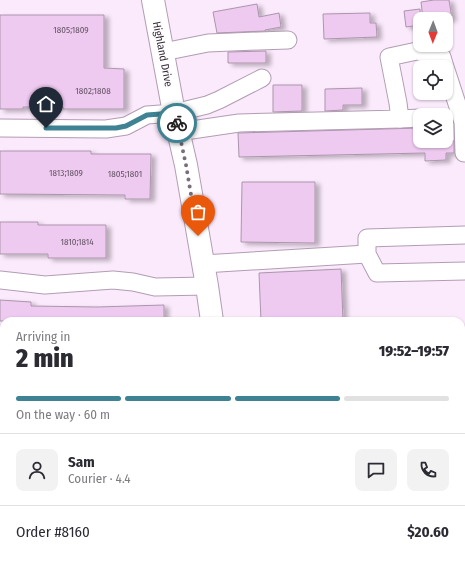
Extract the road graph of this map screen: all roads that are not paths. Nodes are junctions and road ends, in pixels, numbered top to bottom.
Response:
1 (153, 0) edge
2 (288, 40) dead end
3 (163, 52) junction
4 (443, 60) edge
5 (262, 78) dead end
6 (453, 116) edge
7 (413, 118) edge
8 (400, 119) junction
9 (176, 122) junction
10 (0, 128) edge
11 (464, 153) dead end
12 (465, 235) edge
13 (367, 254) junction
14 (203, 264) junction
15 (465, 271) edge
16 (0, 280) edge
17 (207, 286) junction
18 (211, 317) edge

1 - 3 main road, Highland Drive
2 - 3 street
3 - 9 main road, Highland Drive
4 - 8 street
5 - 9 street
6 - 11 street
7 - 8 street
8 - 9 street
9 - 10 street
9 - 14 main road, Highland Drive
12 - 13 street
13 - 14 street
13 - 15 street
14 - 17 main road, Highland Drive
16 - 17 street
17 - 18 main road, Highland Drive

